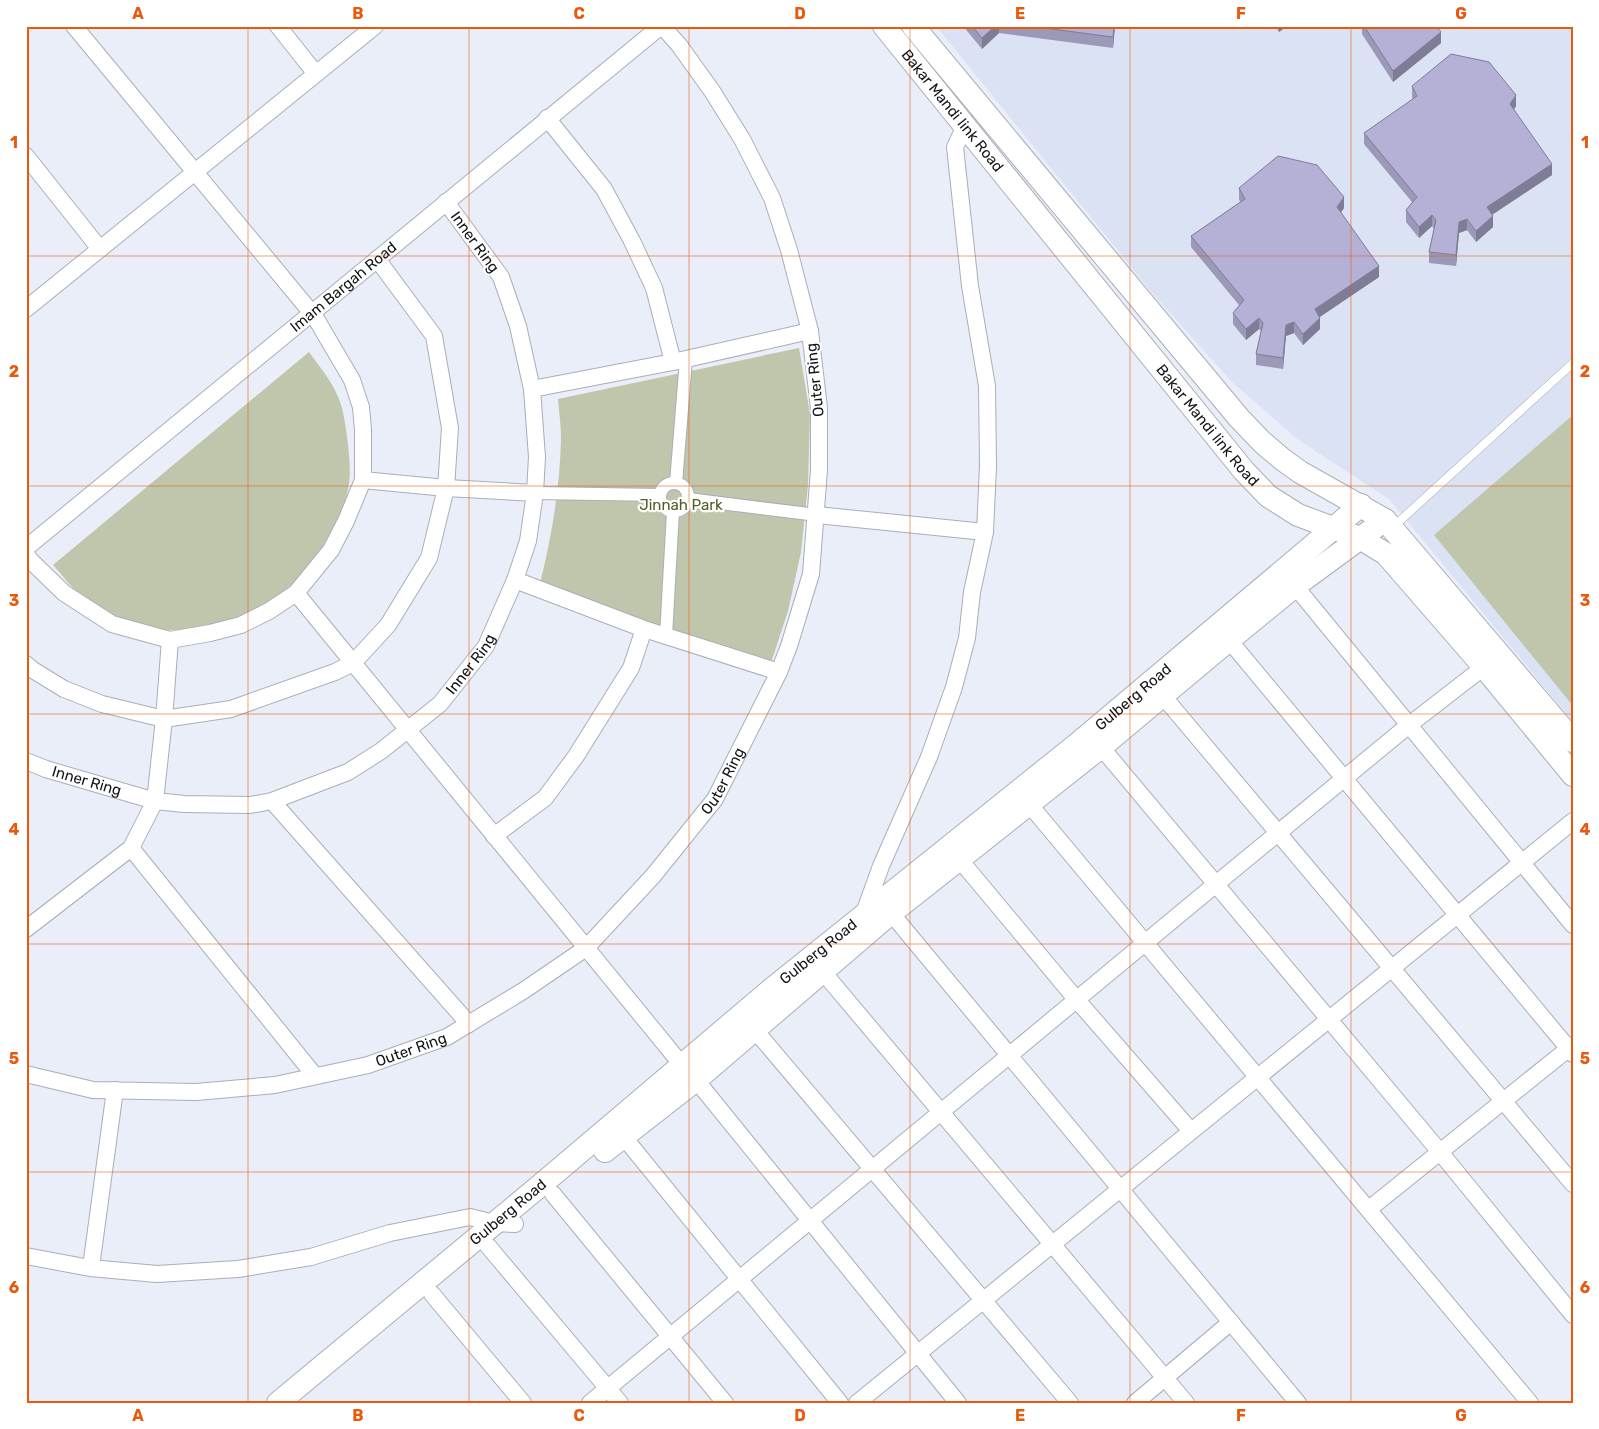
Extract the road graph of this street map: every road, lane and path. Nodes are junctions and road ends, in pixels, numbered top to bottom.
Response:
1 (74, 26) edge
2 (278, 26) edge
3 (375, 26) edge
4 (661, 26) edge
5 (884, 26) edge
6 (913, 26) edge
7 (316, 74) junction
8 (547, 118) junction
9 (965, 126) junction
10 (26, 156) edge
11 (196, 172) junction
12 (446, 202) junction
13 (100, 249) junction
14 (377, 260) junction
15 (26, 309) edge
16 (312, 314) junction
17 (810, 331) junction
18 (680, 360) junction
19 (1573, 363) edge
20 (532, 389) junction
21 (363, 480) junction
22 (676, 483) junction
23 (446, 488) junction
24 (536, 493) junction
25 (660, 496) junction
26 (688, 498) junction
27 (1361, 505) junction
28 (672, 512) junction
29 (816, 515) junction
30 (1389, 524) junction
31 (1334, 528) junction
32 (985, 532) junction
33 (1360, 538) junction
34 (26, 548) edge
35 (26, 554) edge
36 (515, 580) junction
37 (1295, 586) junction
38 (296, 593) junction
39 (644, 629) junction
40 (666, 636) junction
41 (170, 640) junction
42 (1229, 640) junction
43 (353, 663) junction
44 (26, 664) edge
45 (1484, 667) junction
46 (779, 672) junction
47 (1163, 696) junction
48 (164, 719) junction
49 (1409, 725) junction
50 (408, 730) junction
51 (1573, 741) edge
52 (1101, 747) junction
53 (26, 761) edge
54 (1573, 775) edge
55 (1344, 778) junction
56 (155, 801) junction
57 (272, 801) junction
58 (1029, 804) junction
59 (1573, 822) edge
60 (1278, 833) junction
61 (494, 836) junction
62 (131, 848) junction
63 (960, 860) junction
64 (1522, 863) junction
65 (1216, 884) junction
66 (891, 913) junction
67 (1458, 915) junction
68 (862, 918) junction
69 (1573, 925) edge
70 (26, 930) edge
71 (1145, 942) junction
72 (854, 945) junction
73 (586, 948) junction
74 (1392, 968) junction
75 (823, 972) junction
76 (1076, 999) junction
77 (1329, 1019) junction
78 (470, 1024) junction
79 (754, 1029) junction
80 (1571, 1049) edge
81 (1008, 1056) junction
82 (689, 1073) junction
83 (26, 1074) edge
84 (315, 1076) junction
85 (1258, 1077) junction
86 (114, 1090) junction
87 (1503, 1101) junction
88 (940, 1111) junction
89 (1191, 1131) junction
90 (623, 1136) junction
91 (1440, 1152) junction
92 (872, 1168) junction
93 (1573, 1184) edge
94 (1120, 1189) junction
95 (553, 1194) junction
96 (1369, 1209) junction
97 (809, 1220) junction
98 (504, 1224) junction
99 (1052, 1244) junction
100 (488, 1246) junction
101 (26, 1256) edge
102 (91, 1267) junction
103 (739, 1278) junction
104 (432, 1294) junction
105 (983, 1300) junction
106 (1573, 1314) edge
107 (1231, 1322) junction
108 (670, 1335) junction
109 (918, 1353) junction
110 (1165, 1377) junction
111 (607, 1387) junction
112 (278, 1403) edge
113 (301, 1403) edge
114 (523, 1403) edge
115 (590, 1403) edge
116 (620, 1403) edge
117 (725, 1403) edge
118 (840, 1403) edge
119 (857, 1403) edge
120 (958, 1403) edge
121 (1070, 1403) edge
122 (1135, 1403) edge
123 (1186, 1403) edge
124 (1298, 1403) edge
125 (1530, 1403) edge

1 - 11 street
2 - 7 street
3 - 7 street
4 - 8 street, Imam Bargah Road
4 - 17 street, Outer Ring
5 - 9 main road, Bakar Mandi link Road
6 - 27 main road, Bakar Mandi link Road
7 - 11 street
8 - 12 street, Imam Bargah Road
8 - 18 street
9 - 31 main road, Bakar Mandi link Road
9 - 32 street
10 - 13 street
11 - 13 street
11 - 16 street
12 - 14 street, Imam Bargah Road
12 - 20 street, Inner Ring
13 - 15 street
14 - 16 street, Imam Bargah Road
14 - 23 street
16 - 21 street
16 - 34 street, Imam Bargah Road
17 - 18 street
17 - 29 street, Outer Ring
18 - 20 street
18 - 22 street
19 - 30 lane
20 - 24 street, Inner Ring
21 - 23 street
21 - 38 street
22 - 25 street
22 - 26 street
23 - 24 street
23 - 43 street
24 - 25 street
24 - 36 street, Inner Ring
25 - 28 street
26 - 28 street
26 - 29 street
27 - 30 main road, Bakar Mandi link Road
27 - 31 main road, Gulberg Road
28 - 40 street
29 - 32 street
29 - 46 street, Outer Ring
30 - 33 main road, Gulberg Road
30 - 51 main road, Bakar Mandi link Road
31 - 33 main road, Bakar Mandi link Road
31 - 68 main road, Gulberg Road
32 - 68 street
33 - 37 main road, Gulberg Road
33 - 45 main road, Bakar Mandi link Road
35 - 41 street
36 - 39 street
36 - 50 street, Inner Ring
37 - 42 main road, Gulberg Road
37 - 49 street
38 - 41 street
38 - 43 street
39 - 40 street
39 - 61 street
40 - 46 street
41 - 48 street
42 - 47 main road, Gulberg Road
42 - 55 street
43 - 48 street
43 - 50 street
44 - 48 street
45 - 49 street
45 - 54 main road, Bakar Mandi link Road
46 - 73 street, Outer Ring
47 - 52 main road, Gulberg Road
47 - 60 street
48 - 56 street
49 - 55 street
49 - 64 street
50 - 57 street, Inner Ring
50 - 61 street
52 - 58 main road, Gulberg Road
52 - 65 street
53 - 56 street, Inner Ring
55 - 60 street
55 - 67 street
56 - 57 street, Inner Ring
56 - 62 street
57 - 78 street
58 - 63 main road, Gulberg Road
58 - 71 street
59 - 64 street
60 - 65 street
60 - 74 street
61 - 73 street
62 - 70 street
62 - 84 street
63 - 66 main road, Gulberg Road
63 - 76 street
64 - 67 street
64 - 69 street
65 - 71 street
65 - 77 street
66 - 72 main road, Gulberg Road
66 - 81 street
67 - 74 street
67 - 80 street
68 - 72 street
68 - 82 main road, Gulberg Road
71 - 76 street
71 - 85 street
72 - 75 main road, Gulberg Road
73 - 78 street, Outer Ring
73 - 82 street
74 - 77 street
74 - 87 street
75 - 79 main road, Gulberg Road
75 - 88 street
76 - 81 street
76 - 89 street
77 - 85 street
77 - 91 street
78 - 84 street, Outer Ring
79 - 82 main road, Gulberg Road
79 - 92 street
80 - 87 street
81 - 88 street
81 - 94 street
82 - 90 main road, Gulberg Road
82 - 97 street
82 - 98 main road, Gulberg Road
83 - 86 street, Outer Ring
84 - 86 street, Outer Ring
85 - 89 street
85 - 96 street
86 - 102 street
87 - 91 street
87 - 93 street
88 - 92 street
88 - 99 street
89 - 94 street
90 - 95 main road, Gulberg Road
90 - 103 street
91 - 96 street
91 - 106 street
92 - 97 street
92 - 105 street
94 - 99 street
94 - 107 street
95 - 98 main road, Gulberg Road
95 - 108 street
96 - 125 street
97 - 103 street
97 - 109 street
98 - 100 main road, Gulberg Road
98 - 102 street
98 - 112 main road, Gulberg Road
99 - 105 street
99 - 110 street
100 - 104 main road, Gulberg Road
100 - 111 street
101 - 102 street
103 - 108 street
103 - 118 street
104 - 113 main road, Gulberg Road
104 - 114 street
105 - 109 street
105 - 121 street
107 - 110 street
107 - 124 street
108 - 111 street
108 - 117 street
109 - 119 street
109 - 120 street
110 - 122 street
110 - 123 street
111 - 115 street
111 - 116 street

